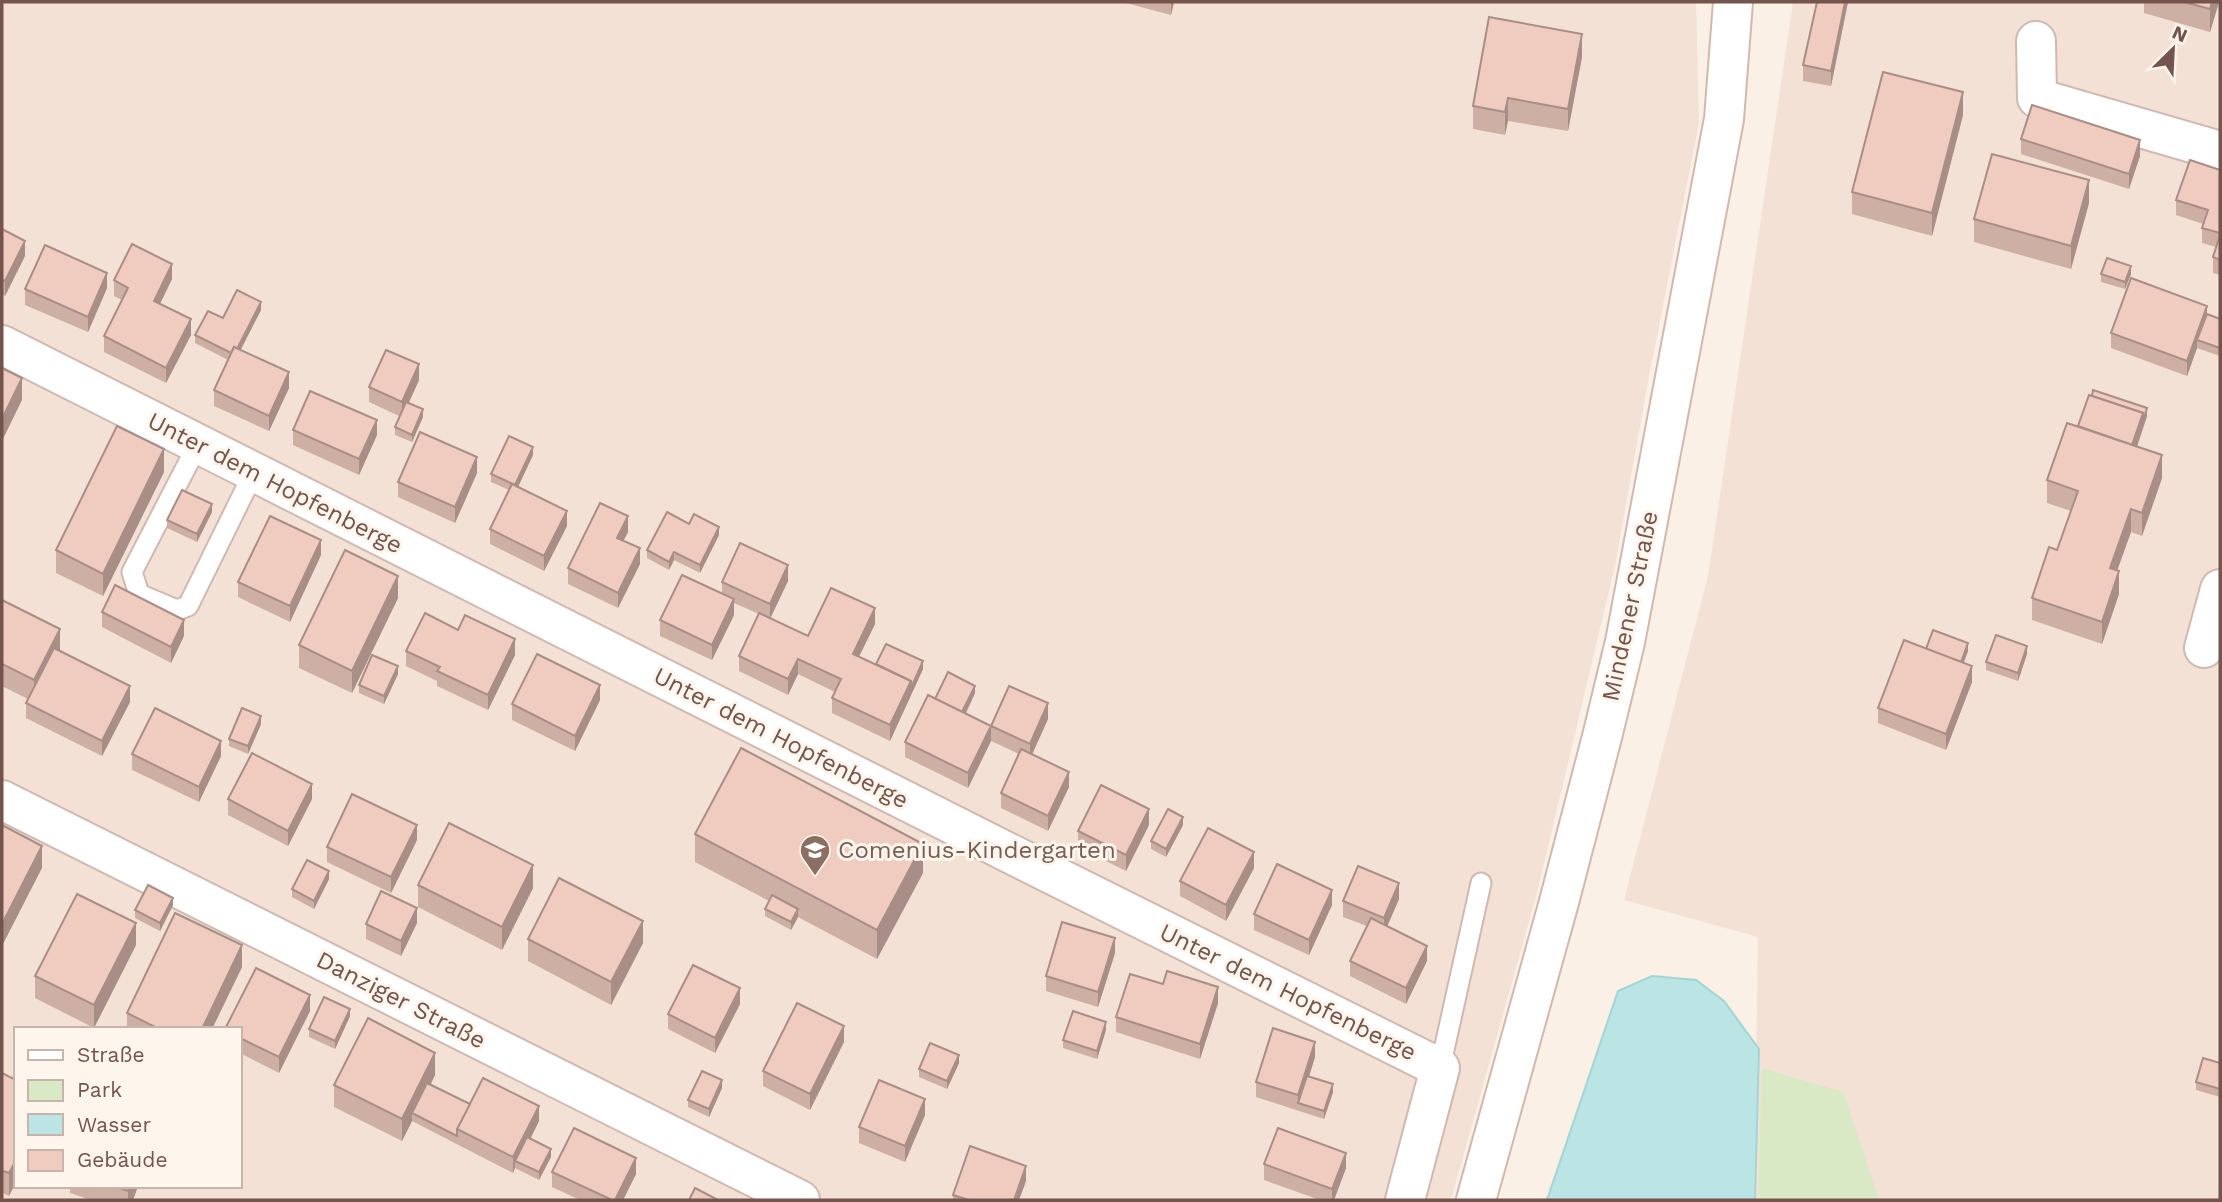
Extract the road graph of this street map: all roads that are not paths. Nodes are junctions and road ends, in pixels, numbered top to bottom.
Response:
1 (1733, 2) edge
2 (2036, 41) dead end
3 (2220, 152) edge
4 (2, 345) edge
5 (198, 444) junction
6 (254, 472) junction
7 (2220, 589) edge
8 (2204, 648) dead end
9 (2, 800) edge
10 (1481, 883) dead end
11 (1440, 1068) junction
12 (800, 1200) edge
13 (1405, 1200) edge
14 (1476, 1200) edge

1 - 14 street, Mindener Straße
2 - 3 street
4 - 5 street, Unter dem Hopfenberge
5 - 6 street, Unter dem Hopfenberge
5 - 6 lane
6 - 11 street, Unter dem Hopfenberge
7 - 8 street
9 - 12 street, Danziger Straße
10 - 11 lane
11 - 13 street, Unter dem Hopfenberge

